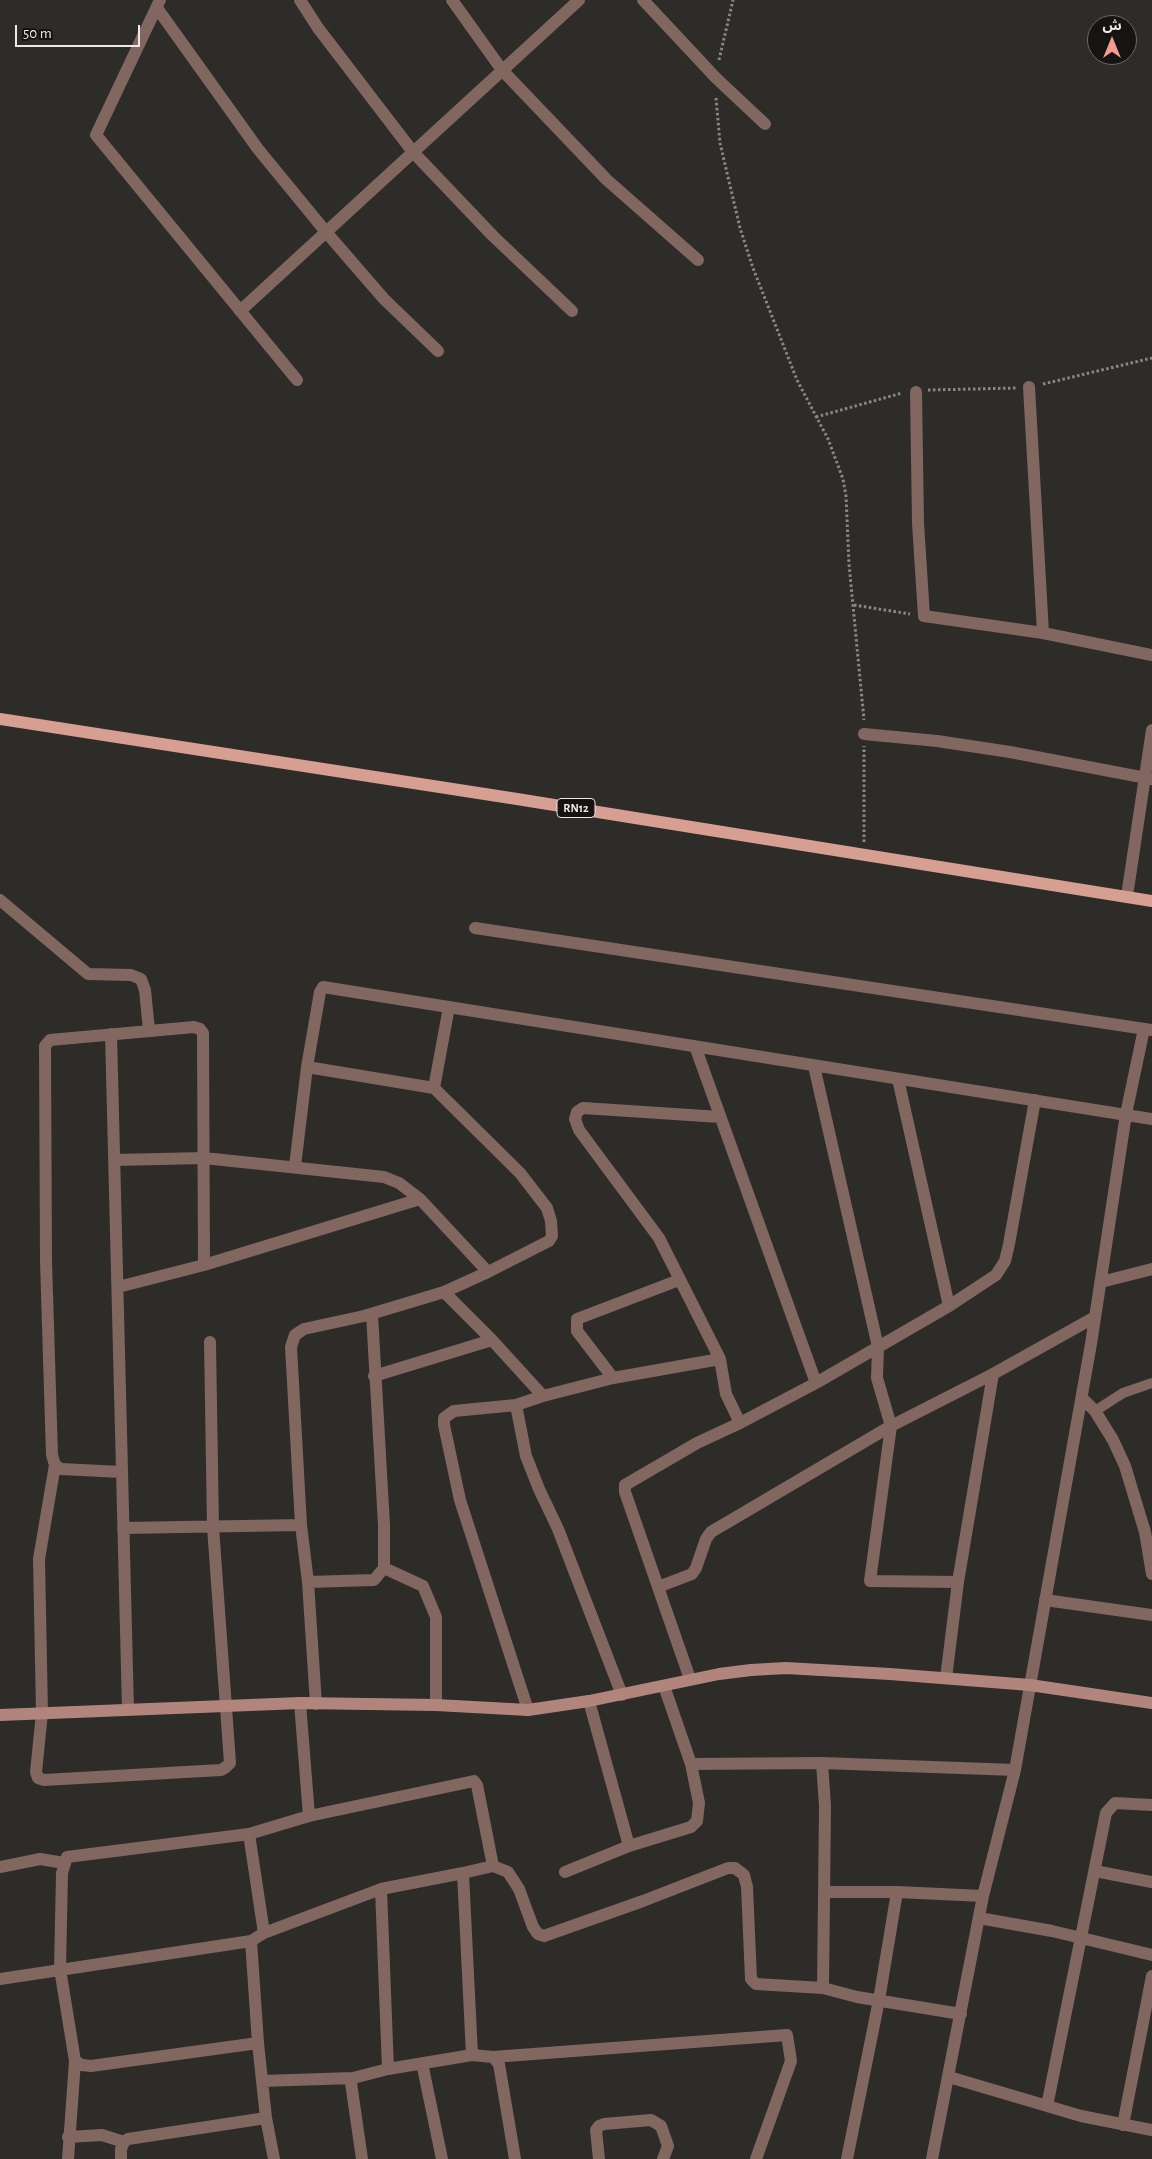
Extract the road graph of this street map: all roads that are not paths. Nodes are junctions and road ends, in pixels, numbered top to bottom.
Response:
1 (300, 0) edge
2 (452, 0) edge
3 (579, 0) edge
4 (643, 0) edge
5 (159, 4) edge
6 (502, 70) junction
7 (765, 124) dead end
8 (413, 152) junction
9 (326, 232) junction
10 (698, 260) dead end
11 (240, 311) junction
12 (572, 311) dead end
13 (438, 351) dead end
14 (297, 380) dead end
15 (1029, 387) road end
16 (916, 392) road end
17 (1043, 634) junction
18 (1152, 656) edge
19 (0, 719) edge
20 (1152, 730) edge
21 (864, 734) road end
22 (1148, 778) edge
23 (1127, 896) junction
24 (0, 900) edge
25 (1152, 901) edge
26 (476, 928) dead end
27 (449, 1007) junction
28 (1148, 1029) edge
29 (149, 1030) junction
30 (111, 1034) junction
31 (695, 1046) junction
32 (814, 1066) junction
33 (307, 1067) junction
34 (898, 1079) junction
35 (434, 1088) junction
36 (1035, 1100) junction
37 (1126, 1114) junction
38 (720, 1117) junction
39 (1152, 1119) edge
40 (204, 1158) junction
41 (115, 1160) junction
42 (295, 1166) junction
43 (420, 1199) junction
44 (204, 1265) junction
45 (1152, 1269) edge
46 (488, 1272) junction
47 (679, 1280) junction
48 (1101, 1282) junction
49 (118, 1287) junction
50 (444, 1292) junction
51 (949, 1306) junction
52 (372, 1314) junction
53 (1095, 1317) junction
54 (492, 1340) junction
55 (210, 1342) dead end
56 (878, 1347) junction
57 (720, 1359) junction
58 (993, 1374) junction
59 (374, 1376) junction
60 (613, 1378) junction
61 (816, 1382) junction
62 (1152, 1383) edge
63 (543, 1396) junction
64 (1082, 1398) junction
65 (516, 1405) junction
66 (1095, 1411) junction
67 (740, 1423) junction
68 (891, 1426) junction
69 (55, 1465) junction
70 (120, 1472) junction
71 (301, 1526) junction
72 (213, 1527) junction
73 (123, 1528) junction
74 (384, 1568) junction
75 (1152, 1574) edge
76 (308, 1582) junction
77 (958, 1582) junction
78 (658, 1587) junction
79 (1046, 1600) junction
80 (1152, 1615) edge
81 (946, 1678) junction
82 (690, 1679) junction
83 (1030, 1685) junction
84 (664, 1686) junction
85 (622, 1695) junction
86 (590, 1701) junction
87 (300, 1703) junction
88 (1152, 1703) edge
89 (316, 1704) junction
90 (436, 1705) junction
91 (227, 1706) junction
92 (128, 1709) junction
93 (528, 1710) junction
94 (42, 1713) junction
95 (0, 1715) edge
96 (822, 1763) junction
97 (691, 1764) junction
98 (1015, 1770) junction
99 (1152, 1806) edge
100 (309, 1816) junction
101 (249, 1834) junction
102 (629, 1846) junction
103 (64, 1863) junction
104 (493, 1866) junction
105 (0, 1867) edge
106 (1094, 1870) junction
107 (565, 1872) dead end
108 (463, 1873) junction
109 (1152, 1882) edge
110 (381, 1889) junction
111 (824, 1892) junction
112 (896, 1892) junction
113 (983, 1896) junction
114 (979, 1918) junction
115 (264, 1933) junction
116 (1080, 1938) junction
117 (250, 1941) junction
118 (1152, 1956) edge
119 (60, 1969) junction
120 (1152, 1976) edge
121 (0, 1978) edge
122 (823, 1988) junction
123 (879, 2000) junction
124 (961, 2014) junction
125 (1147, 2025) edge
126 (258, 2043) junction
127 (472, 2056) junction
128 (493, 2057) junction
129 (75, 2061) junction
130 (422, 2063) junction
131 (388, 2068) junction
132 (949, 2077) junction
133 (353, 2078) junction
134 (262, 2081) junction
135 (1047, 2106) junction
136 (266, 2118) junction
137 (1123, 2125) junction
138 (1152, 2130) edge
139 (68, 2138) junction
140 (124, 2142) junction
141 (68, 2159) edge
142 (121, 2159) edge
143 (274, 2159) edge
144 (362, 2159) edge
145 (442, 2159) edge
146 (515, 2159) edge
147 (599, 2159) edge
148 (663, 2159) edge
149 (756, 2159) edge
150 (846, 2159) edge
151 (932, 2159) edge

1 - 8 street
2 - 6 street
3 - 6 street
4 - 7 street
5 - 9 street
5 - 11 street
6 - 8 street
6 - 10 street
8 - 9 street
8 - 12 street
9 - 11 street
9 - 13 street
11 - 14 street
15 - 17 street
16 - 17 street
17 - 18 street
19 - 23 main road, RN12
20 - 22 street
21 - 22 street
22 - 23 street
23 - 25 main road, RN12
24 - 29 street
26 - 28 street
27 - 31 street
27 - 33 street
27 - 35 street
28 - 37 street
29 - 30 street
29 - 40 street
30 - 41 street
30 - 69 street
31 - 32 street
31 - 38 street
32 - 34 street
32 - 56 street
33 - 35 street
33 - 42 street
34 - 36 street
34 - 51 street
35 - 46 street
36 - 37 street
36 - 51 street
37 - 39 street
37 - 48 street
38 - 47 street
38 - 61 street
40 - 41 street
40 - 42 street
40 - 44 street
41 - 49 street
42 - 43 street
43 - 44 street
43 - 46 street
44 - 49 street
45 - 48 street
46 - 50 street
47 - 57 street
47 - 60 street
48 - 53 street
49 - 70 street
50 - 52 street
50 - 54 street
51 - 56 street
52 - 59 street
52 - 71 street
53 - 58 street
53 - 64 street
54 - 59 street
54 - 63 street
55 - 72 street
56 - 61 street
56 - 68 street
57 - 60 street
57 - 67 street
58 - 68 street
58 - 77 street
59 - 74 street
60 - 63 street
61 - 67 street
62 - 66 lane
63 - 65 street
64 - 66 street
64 - 79 street
65 - 85 street
65 - 93 street
66 - 75 street
67 - 78 street
68 - 77 street
68 - 78 street
69 - 70 street
69 - 94 street
70 - 73 street
71 - 72 street
71 - 76 street
72 - 73 street
72 - 91 street
73 - 92 street
74 - 76 street
74 - 90 street
76 - 89 street
77 - 81 street
78 - 82 street
79 - 80 street
79 - 83 street
81 - 82 street
81 - 83 street
82 - 84 street
83 - 88 street
83 - 98 street
84 - 85 street
84 - 97 street
85 - 86 street
86 - 93 street
86 - 102 street
87 - 89 street
87 - 91 street
87 - 100 street
89 - 90 street
90 - 93 street
91 - 92 street
91 - 94 street
92 - 94 street
94 - 95 street
96 - 97 street
96 - 98 street
96 - 111 street
97 - 102 street
98 - 113 street
99 - 106 street
100 - 101 street
100 - 104 street
101 - 103 street
101 - 115 street
102 - 107 street
103 - 105 street
103 - 119 street
104 - 108 street
104 - 122 street
106 - 109 street
106 - 116 street
108 - 110 street
108 - 127 street
110 - 115 street
110 - 131 street
111 - 112 street
111 - 122 street
112 - 113 street
112 - 123 street
113 - 114 street
114 - 116 street
114 - 124 street
115 - 117 street
116 - 118 street
116 - 135 street
117 - 119 street
117 - 126 street
119 - 121 street
119 - 129 street
120 - 125 street
122 - 123 street
123 - 124 street
123 - 150 street
124 - 132 street
125 - 137 street
126 - 129 street
126 - 134 street
127 - 128 street
127 - 130 street
128 - 146 street
128 - 149 street
129 - 139 street
130 - 131 street
130 - 145 street
131 - 133 street
132 - 135 street
132 - 151 street
133 - 134 street
133 - 144 street
134 - 136 street
135 - 137 street
136 - 140 street
136 - 143 street
137 - 138 street
139 - 140 street
139 - 141 street
140 - 142 street
147 - 148 street

